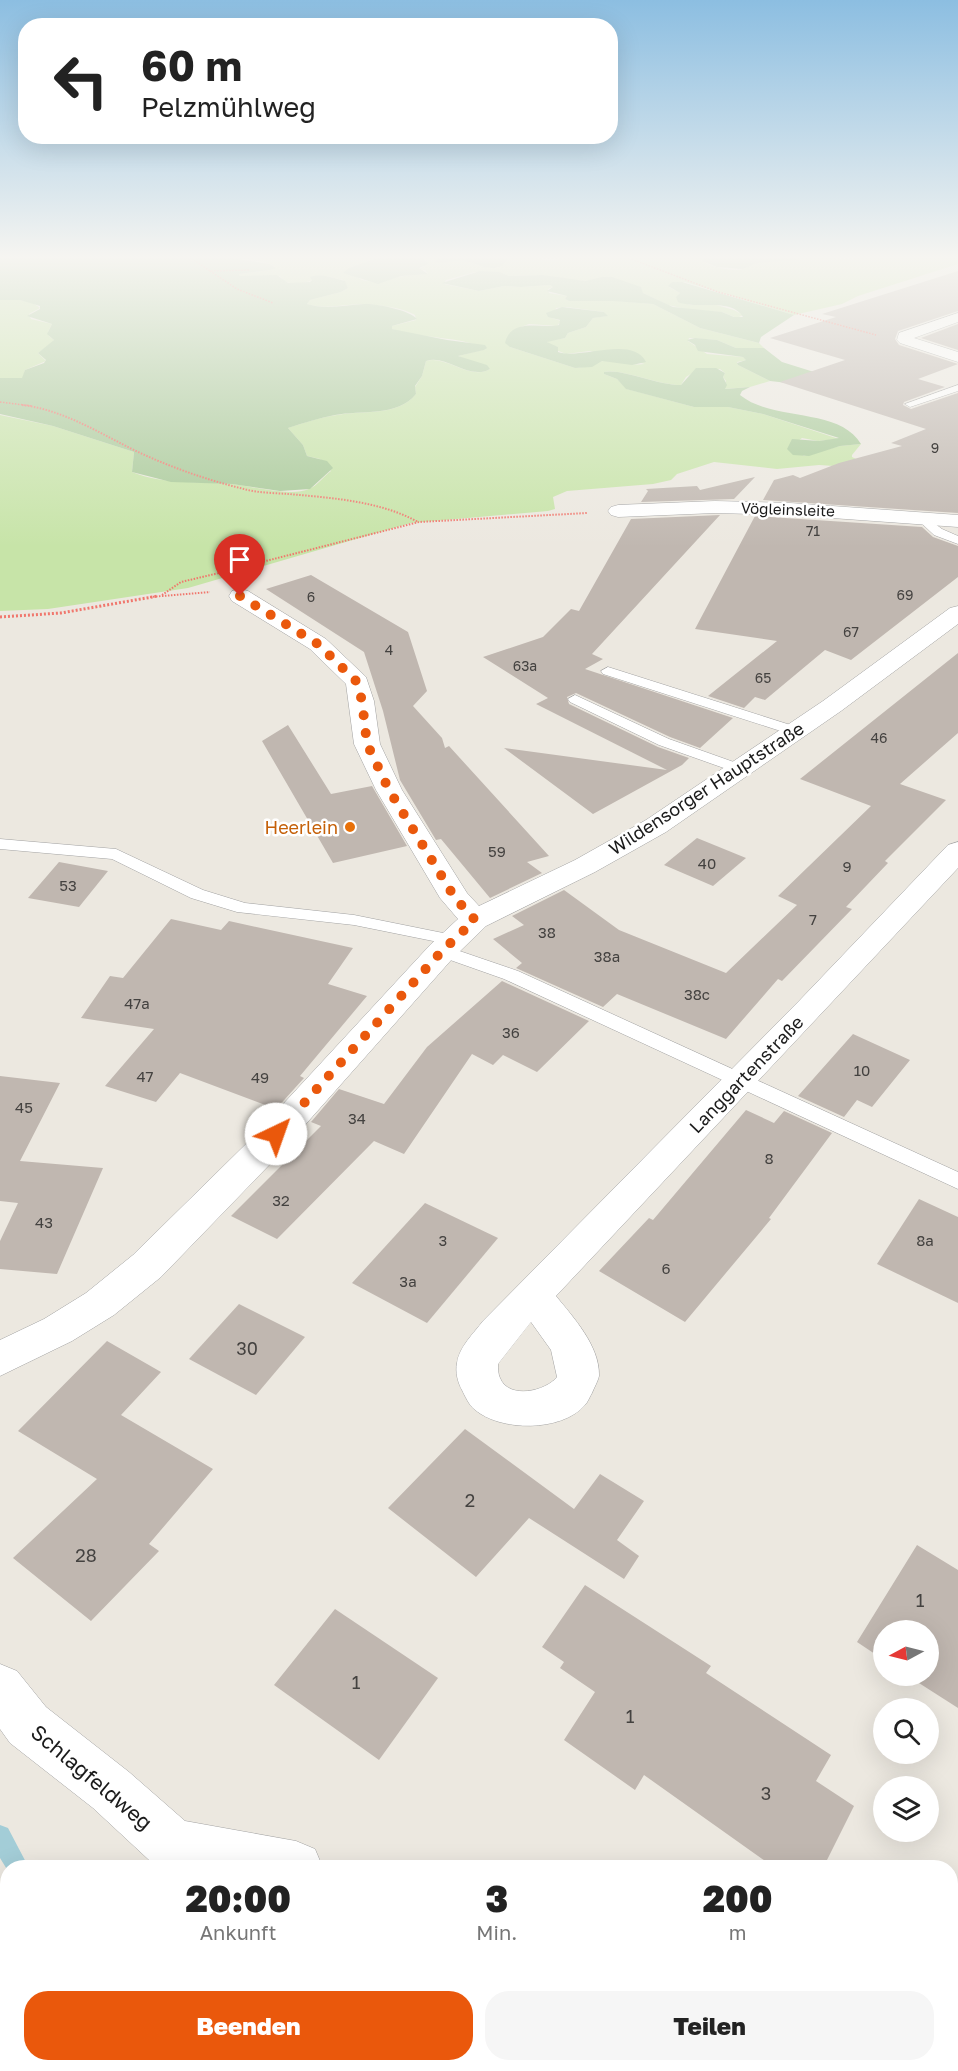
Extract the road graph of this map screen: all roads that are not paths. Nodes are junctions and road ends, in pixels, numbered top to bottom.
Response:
1 (958, 388) edge
2 (910, 404) dead end
3 (618, 511) road end
4 (923, 519) junction
5 (958, 521) edge
6 (958, 540) edge
7 (240, 596) road end
8 (958, 613) edge
9 (608, 671) dead end
10 (575, 699) dead end
11 (795, 731) junction
12 (740, 769) junction
13 (0, 844) edge
14 (958, 850) edge
15 (475, 920) junction
16 (448, 946) junction
17 (740, 1080) junction
18 (958, 1181) edge
19 (532, 1296) dead end
20 (0, 1359) edge
21 (0, 1688) edge
22 (175, 1856) edge
23 (215, 1860) edge

1 - 2 lane
3 - 4 street, Vögleinsleite
4 - 5 street, Vögleinsleite
4 - 6 lane
7 - 15 street
8 - 11 street, Wildensorger Hauptstraße
9 - 11 lane
10 - 12 lane
11 - 12 street, Wildensorger Hauptstraße
12 - 15 street, Wildensorger Hauptstraße
13 - 16 lane
14 - 17 street, Langgartenstraße
15 - 16 street, Wildensorger Hauptstraße
16 - 17 lane
16 - 20 street, Wildensorger Hauptstraße
17 - 18 lane
17 - 19 street, Langgartenstraße
21 - 22 street, Schlagfeldweg
22 - 23 street

